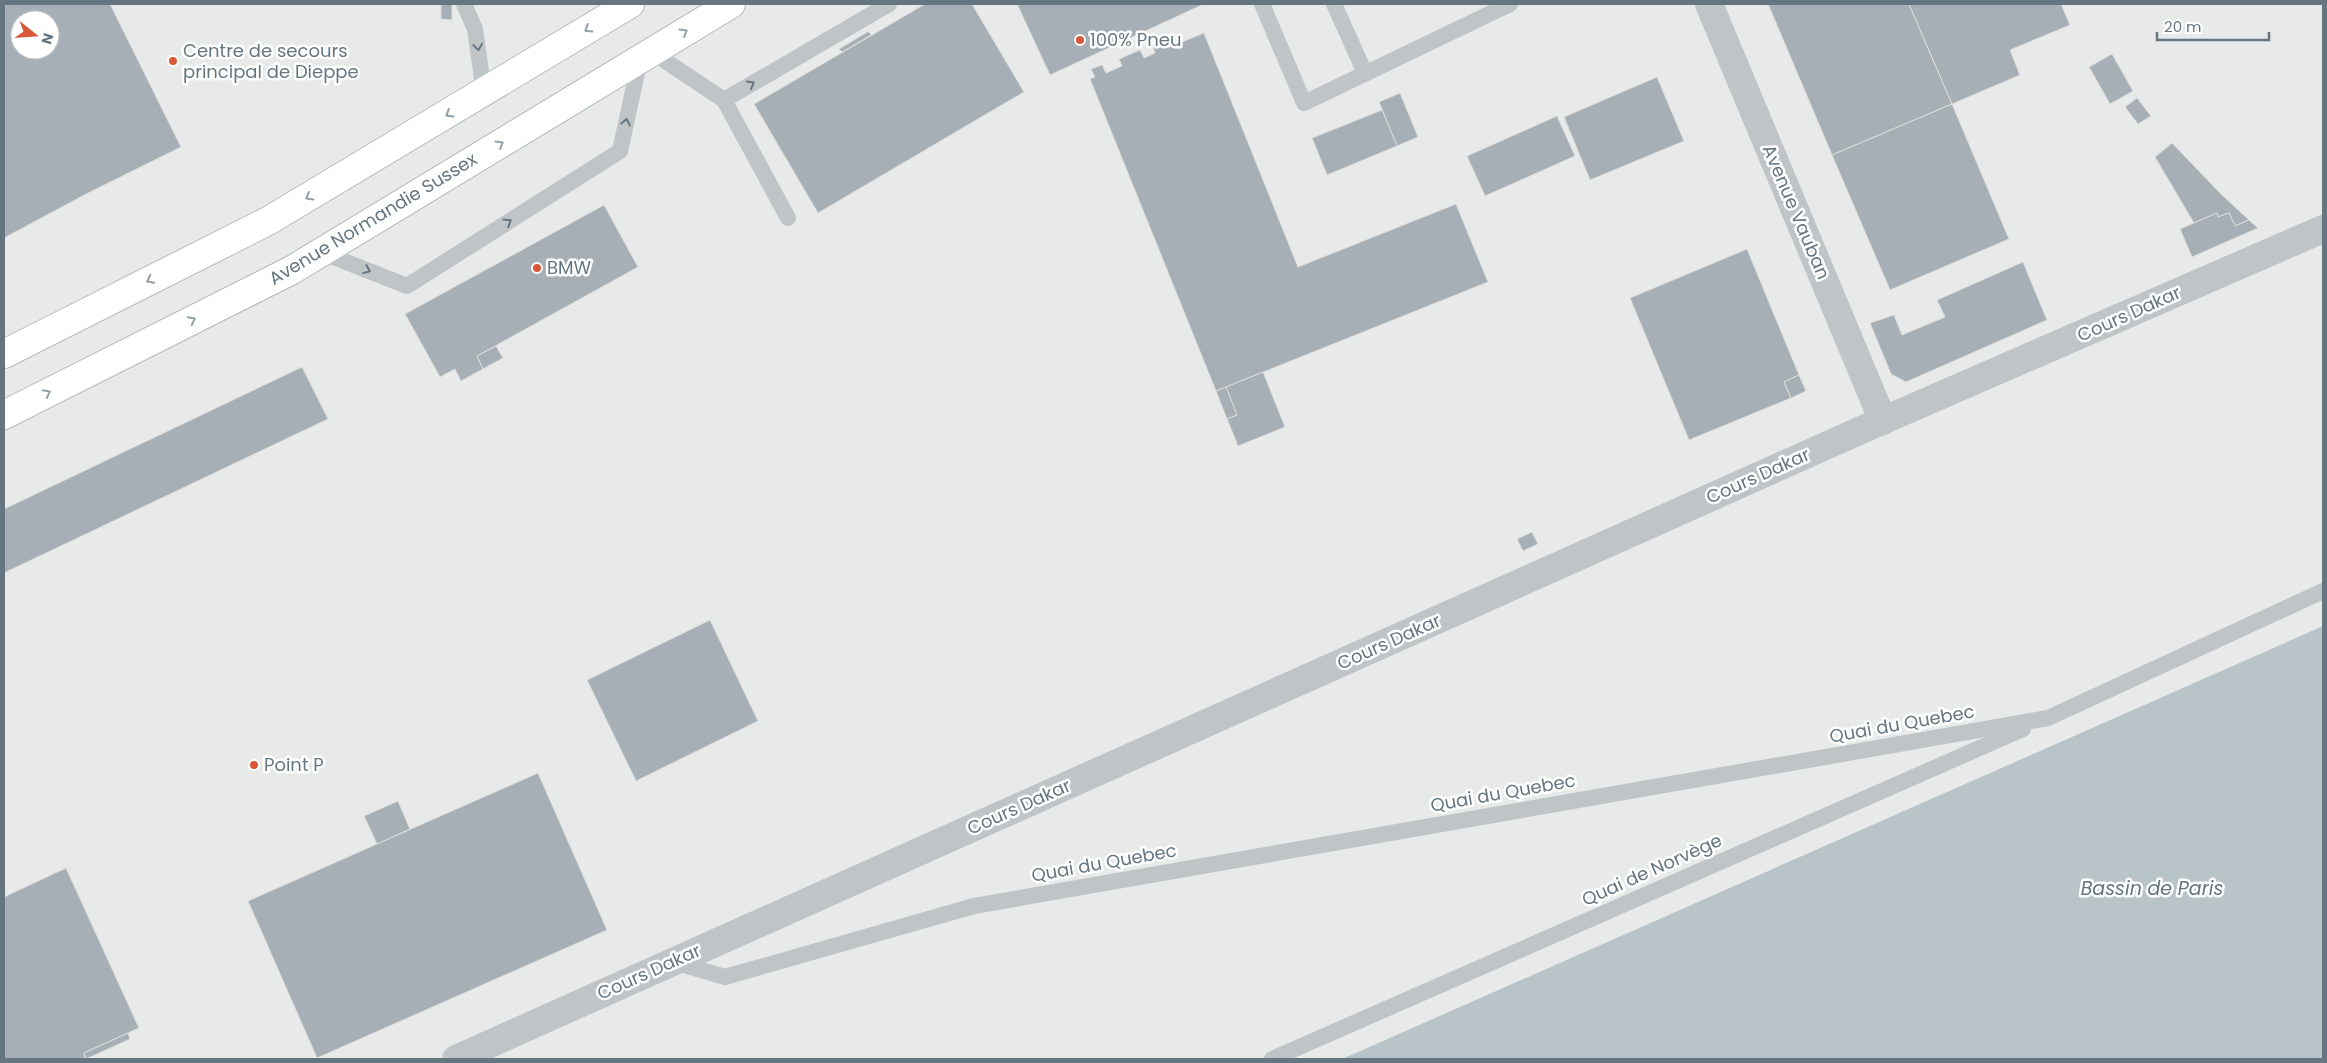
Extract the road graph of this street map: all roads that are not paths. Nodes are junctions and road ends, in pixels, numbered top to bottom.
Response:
1 (464, 4) edge
2 (630, 4) edge
3 (731, 4) edge
4 (889, 4) edge
5 (1262, 4) edge
6 (1334, 4) edge
7 (1510, 4) edge
8 (1709, 4) edge
9 (646, 55) junction
10 (1365, 73) junction
11 (484, 93) junction
12 (724, 100) junction
13 (788, 218) dead end
14 (2323, 229) edge
15 (321, 252) junction
16 (4, 354) edge
17 (4, 415) edge
18 (1883, 421) junction
19 (2323, 591) edge
20 (2048, 718) junction
21 (673, 962) junction
22 (456, 1059) edge
23 (1272, 1059) edge

1 -> 11 lane
2 -> 11 main road
9 -> 3 main road, Avenue Normandie Sussex
12 -> 4 lane
5 - 10 lane
6 - 10 lane
7 - 10 lane
8 - 18 street, Avenue Vauban
9 - 12 lane
15 -> 9 main road, Avenue Normandie Sussex
15 -> 9 lane
11 -> 16 main road
12 - 13 lane
14 - 18 street, Cours Dakar
17 -> 15 main road, Avenue Normandie Sussex
18 - 21 street, Cours Dakar
19 - 20 lane, Quai du Quebec
20 - 21 lane, Quai du Quebec
20 - 23 lane, Quai de Norvège
21 - 22 street, Cours Dakar

